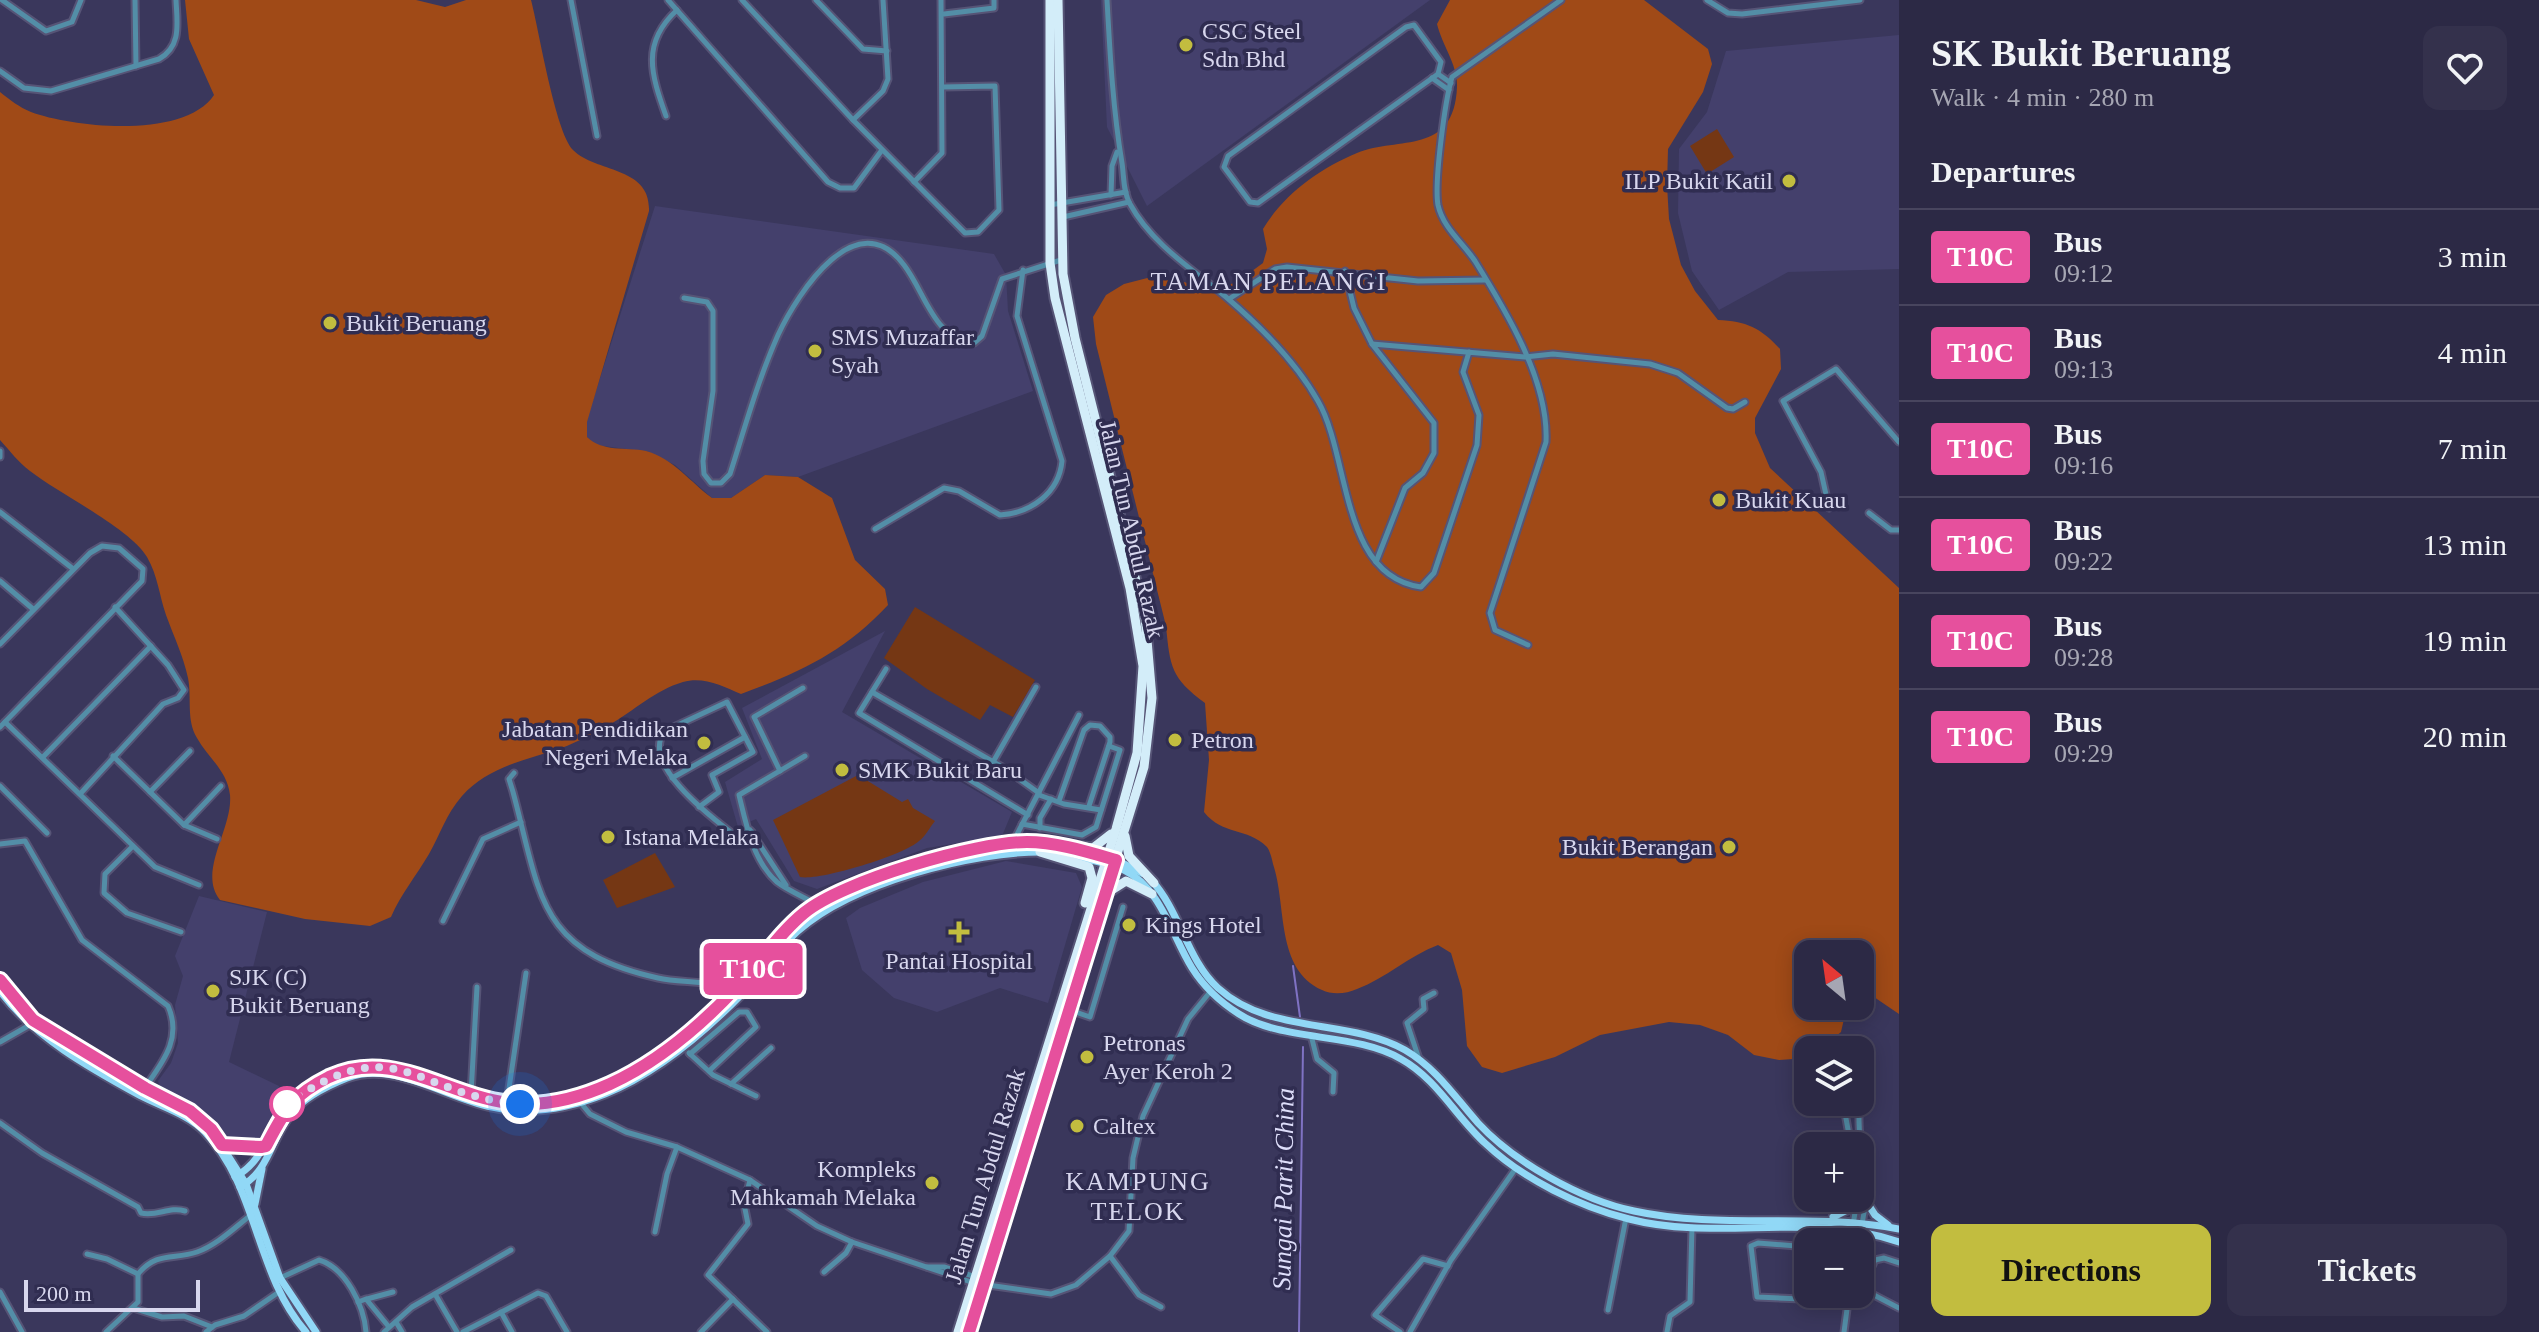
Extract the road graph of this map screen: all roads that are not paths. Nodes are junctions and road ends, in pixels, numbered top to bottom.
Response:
1 (2, 0) edge
2 (81, 0) edge
3 (135, 0) edge
4 (176, 0) edge
5 (571, 0) edge
6 (668, 0) edge
7 (742, 0) edge
8 (816, 0) edge
9 (883, 0) edge
10 (941, 0) edge
11 (994, 0) edge
12 (1050, 0) edge
13 (1058, 0) edge
14 (1107, 0) edge
15 (1561, 0) edge
16 (1707, 0) edge
17 (1860, 0) edge
18 (677, 10) junction
19 (943, 14) junction
20 (887, 51) junction
21 (136, 66) junction
22 (0, 71) edge
23 (1435, 76) junction
24 (1451, 83) junction
25 (943, 87) junction
26 (1449, 90) junction
27 (666, 116) dead end
28 (853, 120) junction
29 (597, 136) dead end
30 (882, 150) junction
31 (1117, 152) junction
32 (914, 182) junction
33 (1126, 192) junction
34 (1111, 195) junction
35 (1129, 202) junction
36 (1056, 205) junction
37 (1055, 219) junction
38 (1061, 260) junction
39 (1050, 263) junction
40 (1023, 270) junction
41 (1345, 271) junction
42 (1485, 280) junction
43 (684, 298) dead end
44 (1229, 299) junction
45 (1372, 344) junction
46 (1469, 352) junction
47 (1525, 357) junction
48 (1745, 402) dead end
49 (1899, 442) edge
50 (1829, 508) dead end
51 (0, 512) edge
52 (1869, 513) dead end
53 (875, 529) dead end
54 (1899, 530) edge
55 (1376, 563) junction
56 (72, 568) junction
57 (0, 581) edge
58 (115, 607) junction
59 (33, 609) junction
60 (0, 644) edge
61 (151, 645) junction
62 (1528, 645) dead end
63 (886, 669) dead end
64 (1036, 687) dead end
65 (803, 688) dead end
66 (872, 692) junction
67 (1079, 715) dead end
68 (5, 722) junction
69 (0, 727) edge
70 (745, 737) junction
71 (1109, 746) junction
72 (190, 751) dead end
73 (113, 756) junction
74 (805, 756) dead end
75 (43, 757) junction
76 (993, 762) junction
77 (780, 771) junction
78 (514, 773) dead end
79 (672, 778) junction
80 (0, 786) edge
81 (221, 786) dead end
82 (150, 792) junction
83 (80, 794) junction
84 (1039, 794) junction
85 (1055, 800) junction
86 (1089, 806) junction
87 (699, 807) junction
88 (1101, 810) junction
89 (1028, 815) junction
90 (521, 822) junction
91 (1022, 824) junction
92 (184, 825) junction
93 (1040, 828) junction
94 (1121, 829) junction
95 (748, 831) junction
96 (47, 833) dead end
97 (217, 839) dead end
98 (1013, 842) junction
99 (0, 844) edge
100 (133, 846) junction
101 (1042, 848) junction
102 (1110, 862) junction
103 (1154, 883) junction
104 (199, 885) dead end
105 (862, 894) junction
106 (1106, 894) junction
107 (1152, 894) junction
108 (816, 904) junction
109 (1123, 907) dead end
110 (443, 921) dead end
111 (181, 932) dead end
112 (786, 944) junction
113 (1074, 957) junction
114 (526, 973) dead end
115 (0, 980) edge
116 (477, 987) dead end
117 (0, 991) edge
118 (738, 992) junction
119 (1210, 992) junction
120 (1434, 993) dead end
121 (1070, 1010) junction
122 (28, 1026) junction
123 (1310, 1034) junction
124 (0, 1042) edge
125 (682, 1047) junction
126 (771, 1048) dead end
127 (690, 1054) junction
128 (1420, 1061) junction
129 (709, 1071) junction
130 (731, 1084) junction
131 (142, 1092) junction
132 (1333, 1092) dead end
133 (471, 1094) junction
134 (756, 1096) dead end
135 (579, 1100) junction
136 (507, 1103) junction
137 (0, 1123) edge
138 (222, 1145) junction
139 (266, 1146) junction
140 (677, 1147) junction
141 (263, 1167) junction
142 (1516, 1167) junction
143 (237, 1176) junction
144 (750, 1180) junction
145 (243, 1186) junction
146 (254, 1205) junction
147 (185, 1211) dead end
148 (1842, 1212) edge
149 (1858, 1212) edge
150 (1872, 1212) edge
151 (251, 1215) junction
152 (1626, 1218) junction
153 (1811, 1220) junction
154 (1692, 1226) junction
155 (1857, 1226) junction
156 (1899, 1229) edge
157 (655, 1232) dead end
158 (852, 1242) junction
159 (1899, 1242) edge
160 (1794, 1246) edge
161 (511, 1250) dead end
162 (87, 1254) dead end
163 (1110, 1256) junction
164 (1874, 1262) edge
165 (1899, 1263) edge
166 (1448, 1266) junction
167 (922, 1267) junction
168 (824, 1272) dead end
169 (138, 1274) junction
170 (280, 1278) junction
171 (981, 1281) junction
172 (0, 1292) edge
173 (279, 1292) junction
174 (393, 1292) dead end
175 (435, 1294) junction
176 (1874, 1295) edge
177 (1794, 1297) edge
178 (366, 1299) junction
179 (733, 1299) junction
180 (358, 1302) junction
181 (1161, 1307) dead end
182 (132, 1308) junction
183 (1848, 1308) edge
184 (1899, 1308) edge
185 (1608, 1310) dead end
186 (501, 1312) junction
187 (396, 1322) junction
188 (212, 1327) junction
189 (386, 1330) edge
190 (22, 1332) edge
191 (106, 1332) edge
192 (206, 1332) edge
193 (306, 1332) edge
194 (316, 1332) edge
195 (366, 1332) edge
196 (402, 1332) edge
197 (460, 1332) edge
198 (512, 1332) edge
199 (567, 1332) edge
200 (701, 1332) edge
201 (767, 1332) edge
202 (958, 1332) edge
203 (969, 1332) edge
204 (1400, 1332) edge
205 (1410, 1332) edge
206 (1667, 1332) edge
207 (1844, 1332) edge

1 - 2 street
3 - 21 street
4 - 21 street
5 - 29 street
6 - 18 street
7 - 28 street
8 - 20 street
9 - 20 street
10 - 19 street
11 - 19 street
12 - 36 highway, Jalan Tun Abdul Razak
13 - 36 highway, Jalan Tun Abdul Razak
14 - 31 street
15 - 24 street
16 - 17 street
18 - 27 street
18 - 30 street
19 - 25 street
20 - 28 street
21 - 22 street
23 - 23 street
23 - 24 street
23 - 26 street
24 - 26 street
25 - 32 street
25 - 32 street
26 - 42 street
28 - 30 street
30 - 32 street
31 - 33 street
31 - 34 street
33 - 34 street
33 - 35 street
34 - 36 street
35 - 37 street
35 - 44 street
36 - 37 highway, Jalan Tun Abdul Razak
37 - 38 highway, Jalan Tun Abdul Razak
37 - 39 highway, Jalan Tun Abdul Razak
38 - 39 street
38 - 94 highway, Jalan Tun Abdul Razak
39 - 40 street
39 - 94 highway, Jalan Tun Abdul Razak
40 - 43 street
40 - 53 street
41 - 42 street
41 - 44 street
41 - 45 street
42 - 47 street
44 - 55 street
45 - 46 street
45 - 55 street
46 - 47 street
46 - 55 street
47 - 48 street
47 - 62 street
49 - 50 street
51 - 56 street
52 - 54 street
56 - 58 street
56 - 59 street
57 - 59 street
58 - 61 street
58 - 68 street
59 - 60 street
61 - 73 street
61 - 75 street
63 - 66 street
64 - 76 street
65 - 77 street
66 - 76 street
66 - 89 street
67 - 84 street
68 - 69 street
68 - 75 street
70 - 79 street
70 - 79 street
70 - 87 street
71 - 85 street
71 - 86 street
71 - 88 street
72 - 82 street
73 - 82 street
73 - 83 street
74 - 77 street
75 - 83 street
76 - 84 street
77 - 95 street
78 - 90 street
79 - 87 street
80 - 96 street
81 - 92 street
82 - 92 street
83 - 100 street
84 - 85 street
84 - 89 street
85 - 86 street
85 - 93 street
86 - 88 street
87 - 95 street
88 - 93 street
89 - 91 street
90 - 110 street
90 - 118 street
91 - 93 street
91 - 98 street
92 - 97 street
94 - 101 highway
94 - 102 highway, Jalan Tun Abdul Razak
94 - 103 highway
95 - 108 street
98 - 101 main road
98 - 108 main road
99 - 131 street
100 - 104 street
100 - 111 street
101 - 102 main road
101 - 105 main road
101 - 113 highway
102 - 103 main road
102 - 106 highway, Jalan Tun Abdul Razak
102 - 107 main road
102 - 113 highway, Jalan Tun Abdul Razak
103 - 128 main road
105 - 108 main road
105 - 112 main road
106 - 107 highway
106 - 121 highway, Jalan Tun Abdul Razak
107 - 119 main road
108 - 112 main road
108 - 118 main road
109 - 121 street
112 - 118 main road
113 - 171 highway, Jalan Tun Abdul Razak
114 - 136 street
115 - 131 main road
116 - 133 street
117 - 122 main road
118 - 125 main road
118 - 135 main road
119 - 123 main road
119 - 163 street
120 - 128 street
121 - 171 highway, Jalan Tun Abdul Razak
122 - 124 street
122 - 131 main road
123 - 132 street
123 - 142 main road
125 - 127 street
125 - 135 main road
126 - 130 street
127 - 129 street
127 - 129 street
128 - 153 main road
129 - 130 street
130 - 134 street
131 - 138 main road
131 - 143 main road
133 - 136 main road
133 - 139 main road
135 - 136 main road
135 - 140 street
135 - 141 main road
137 - 147 street
138 - 139 main road
138 - 143 main road
139 - 143 main road
140 - 144 street
140 - 157 street
141 - 145 main road
141 - 146 main road
142 - 152 main road
142 - 166 street
143 - 145 main road
144 - 158 street
144 - 179 street
145 - 146 main road
145 - 151 main road
146 - 170 main road
148 - 153 main road
149 - 155 street
150 - 156 main road
151 - 169 street
151 - 173 main road
152 - 154 main road
152 - 185 street
153 - 155 main road
154 - 155 main road
154 - 206 street
155 - 156 main road
155 - 159 main road
158 - 167 street
158 - 168 street
160 - 177 street
161 - 175 street
162 - 169 street
163 - 171 street
163 - 181 street
164 - 165 street
166 - 204 street
166 - 205 street
167 - 171 street
167 - 171 street
169 - 182 street
170 - 180 street
170 - 194 main road
171 - 202 highway, Jalan Tun Abdul Razak
171 - 203 highway, Jalan Tun Abdul Razak
172 - 190 street
173 - 188 street
173 - 193 main road
174 - 178 street
175 - 187 street
175 - 197 street
176 - 184 street
178 - 180 street
178 - 189 street
179 - 200 street
179 - 201 street
180 - 195 street
182 - 188 street
182 - 191 street
183 - 207 street
186 - 197 street
186 - 198 street
186 - 199 street
187 - 189 street
187 - 196 street
188 - 192 street

